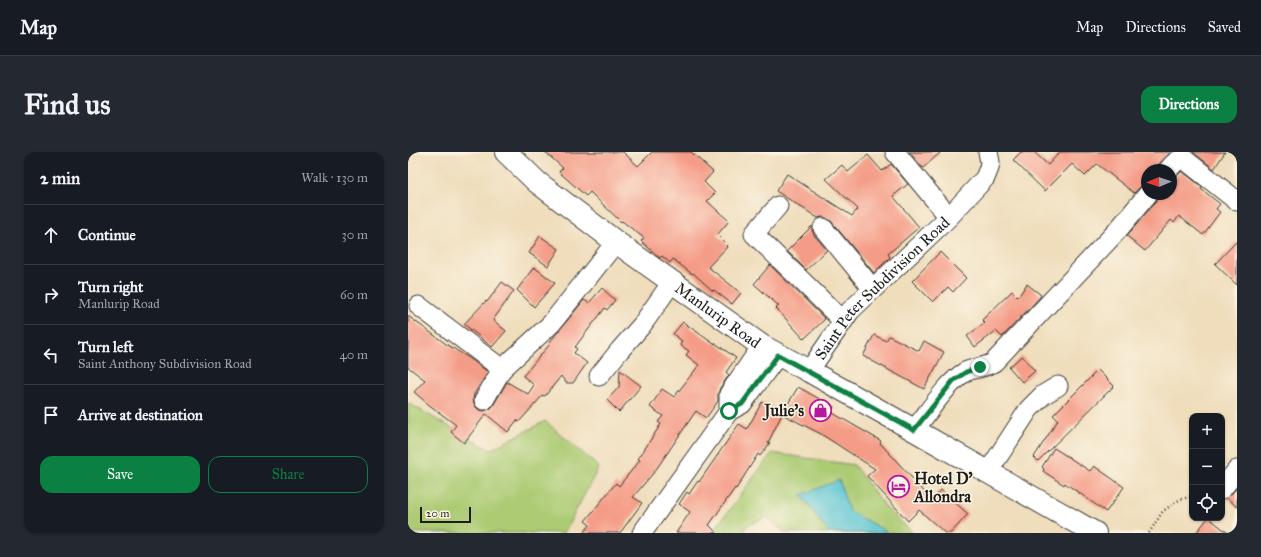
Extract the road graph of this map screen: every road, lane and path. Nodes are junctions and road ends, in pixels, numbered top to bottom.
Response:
1 (506, 152) edge
2 (895, 152) edge
3 (988, 152) edge
4 (1169, 161) edge
5 (1143, 200) edge
6 (1237, 201) edge
7 (778, 206) dead end
8 (949, 217) junction
9 (823, 228) dead end
10 (616, 242) junction
11 (672, 282) junction
12 (873, 289) junction
13 (419, 306) dead end
14 (843, 321) junction
15 (770, 350) junction
16 (502, 370) junction
17 (809, 371) junction
18 (599, 376) dead end
19 (1058, 386) dead end
20 (484, 400) dead end
21 (914, 430) junction
22 (1237, 470) edge
23 (988, 472) junction
24 (1225, 485) edge
25 (1189, 497) edge
26 (642, 533) edge
27 (1095, 533) edge
28 (1149, 533) edge

1 - 10 main road, Manlurip Road
2 - 8 street, Saint Peter Subdivision Road
3 - 8 street
4 - 6 street
5 - 21 street
7 - 14 street
8 - 12 street, Saint Peter Subdivision Road
9 - 12 street
10 - 11 main road, Manlurip Road
10 - 16 street
11 - 15 main road, Manlurip Road
11 - 18 street
12 - 14 street, Saint Peter Subdivision Road
13 - 16 street
14 - 17 street, Saint Peter Subdivision Road
15 - 17 main road, Manlurip Road
15 - 26 street
16 - 20 street
17 - 21 main road, Manlurip Road
19 - 23 street
21 - 23 main road, Manlurip Road
22 - 24 street
23 - 27 main road, Manlurip Road
25 - 28 path

